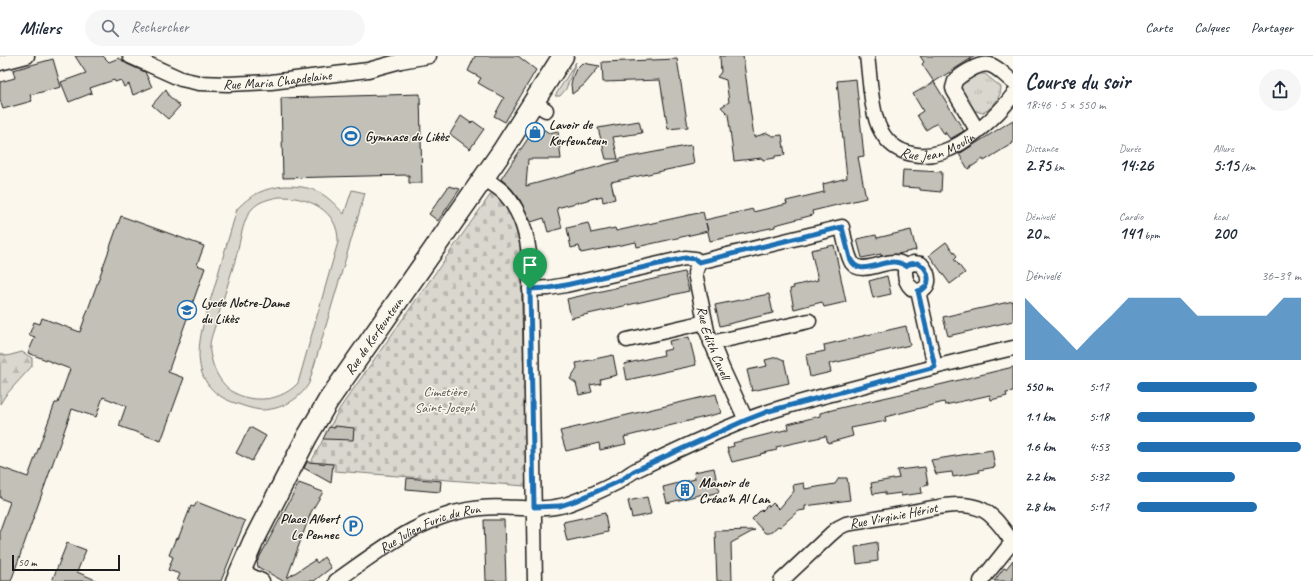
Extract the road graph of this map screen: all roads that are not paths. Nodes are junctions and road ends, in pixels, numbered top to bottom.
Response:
1 (28, 56) edge
2 (130, 56) edge
3 (429, 56) edge
4 (563, 56) edge
5 (867, 56) edge
6 (0, 63) edge
7 (1013, 82) edge
8 (1013, 95) edge
9 (977, 130) junction
10 (484, 178) junction
11 (699, 262) junction
12 (906, 266) junction
13 (530, 289) junction
14 (918, 291) junction
15 (809, 321) dead end
16 (705, 322) junction
17 (627, 340) dead end
18 (711, 343) junction
19 (1013, 348) edge
20 (935, 367) junction
21 (746, 420) junction
22 (534, 507) junction
23 (1013, 541) edge
24 (238, 576) edge
25 (262, 581) edge
26 (336, 581) edge
27 (535, 581) edge
28 (781, 581) edge
29 (981, 581) edge

1 - 6 street
2 - 3 street, Rue Maria Chapdelaine
4 - 10 main road, Rue de Kerfeunteun
5 - 9 street, Rue Jean Moulin
7 - 9 street
8 - 9 street, Rue Jean Moulin
10 - 13 street
10 - 24 main road, Rue de Kerfeunteun
11 - 12 street
11 - 13 street
11 - 16 street, Rue Édith Cavell
12 - 14 street
12 - 14 street
13 - 22 street
14 - 20 street
15 - 18 street
16 - 17 street
16 - 18 street, Rue Édith Cavell
18 - 21 street, Rue Édith Cavell
19 - 20 street, Rue Julien Furic du Run
20 - 21 street, Rue Julien Furic du Run
21 - 22 street, Rue Julien Furic du Run
22 - 26 street, Rue Julien Furic du Run
22 - 27 street
23 - 28 street, Rue Virginie Hériot
23 - 29 street
24 - 25 street

